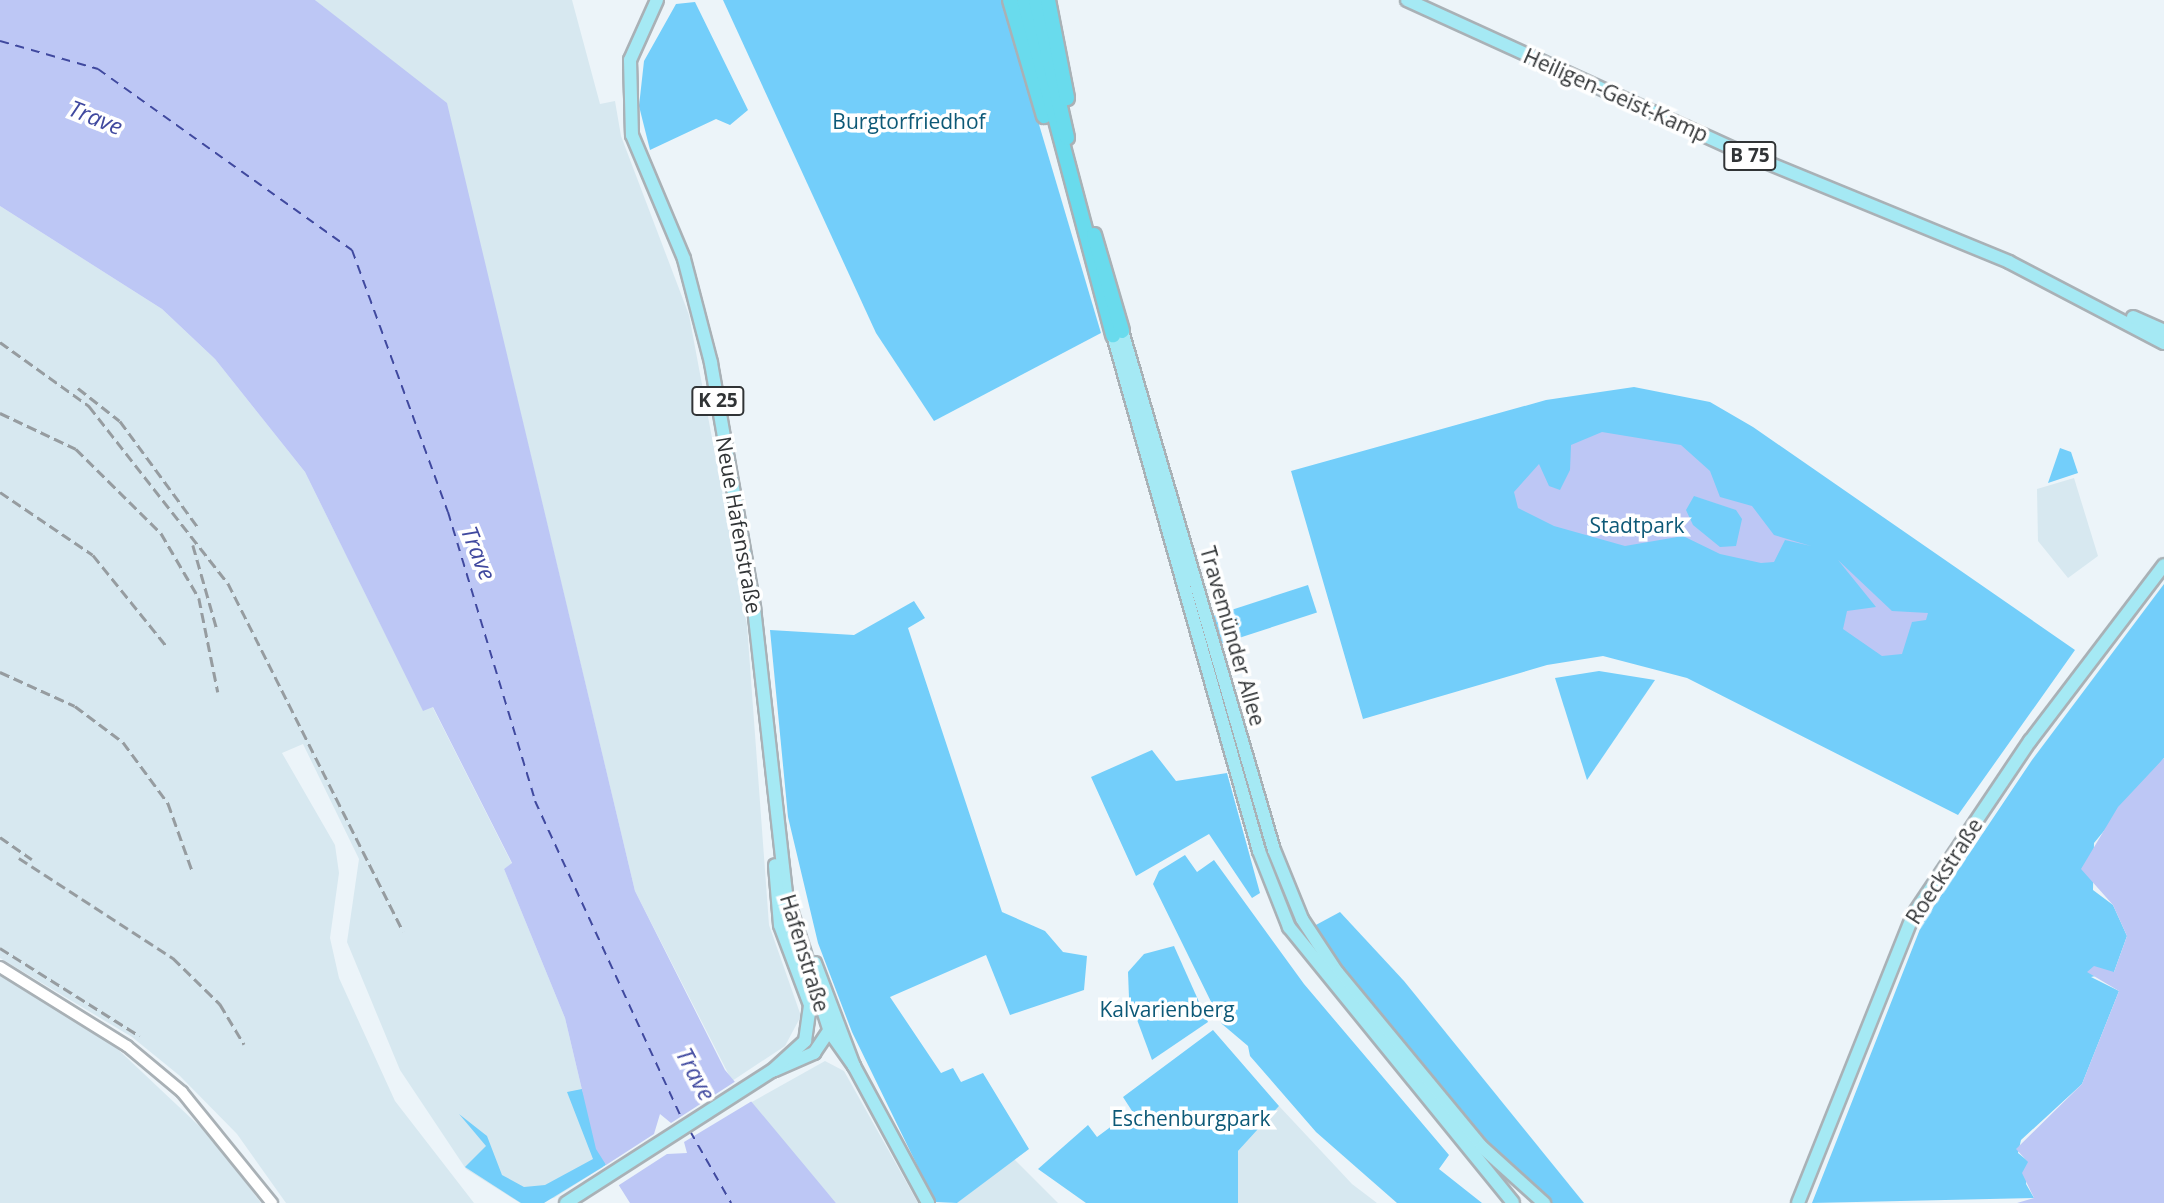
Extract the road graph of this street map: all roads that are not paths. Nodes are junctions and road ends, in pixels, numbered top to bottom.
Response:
1 (657, 0) edge
2 (1010, 0) edge
3 (1024, 0) edge
4 (1036, 0) edge
5 (1048, 0) edge
6 (1407, 0) edge
7 (1063, 139) junction
8 (2097, 304) junction
9 (2164, 331) edge
10 (1117, 333) junction
11 (2164, 343) edge
12 (2164, 556) edge
13 (2164, 565) edge
14 (2154, 575) junction
15 (776, 826) junction
16 (0, 967) edge
17 (833, 1011) junction
18 (830, 1032) junction
19 (809, 1034) junction
20 (840, 1044) junction
21 (814, 1053) junction
22 (772, 1071) junction
23 (571, 1202) edge
24 (272, 1203) edge
25 (928, 1203) edge
26 (1513, 1203) edge
27 (1544, 1203) edge
28 (1798, 1203) edge

1 - 15 main road, Neue Hafenstraße / K 25
2 - 7 highway
3 - 7 highway, Travemünder Allee
4 - 7 highway, Travemünder Allee
5 - 7 highway
6 - 8 main road, Heiligen-Geist-Kamp / B 75
7 - 10 highway, Travemünder Allee
8 - 9 main road, Heiligen-Geist-Kamp / B 75
8 - 11 main road, Heiligen-Geist-Kamp / B 75
10 - 26 main road, Travemünder Allee
10 - 27 main road, Travemünder Allee
12 - 14 main road, Roeckstraße
13 - 14 main road, Roeckstraße
14 - 28 main road, Roeckstraße
15 - 17 main road, Hafenstraße / K 25
15 - 18 main road, Hafenstraße / K 25
15 - 19 main road, K 25
16 - 24 street
17 - 18 main road, K 25
17 - 20 main road, Hafenstraße
18 - 19 main road
18 - 20 main road
18 - 21 main road, K 25
19 - 22 main road, K 25
20 - 21 main road, K 25
20 - 25 main road, Hafenstraße
21 - 22 main road, K 25
22 - 23 main road, K 25

